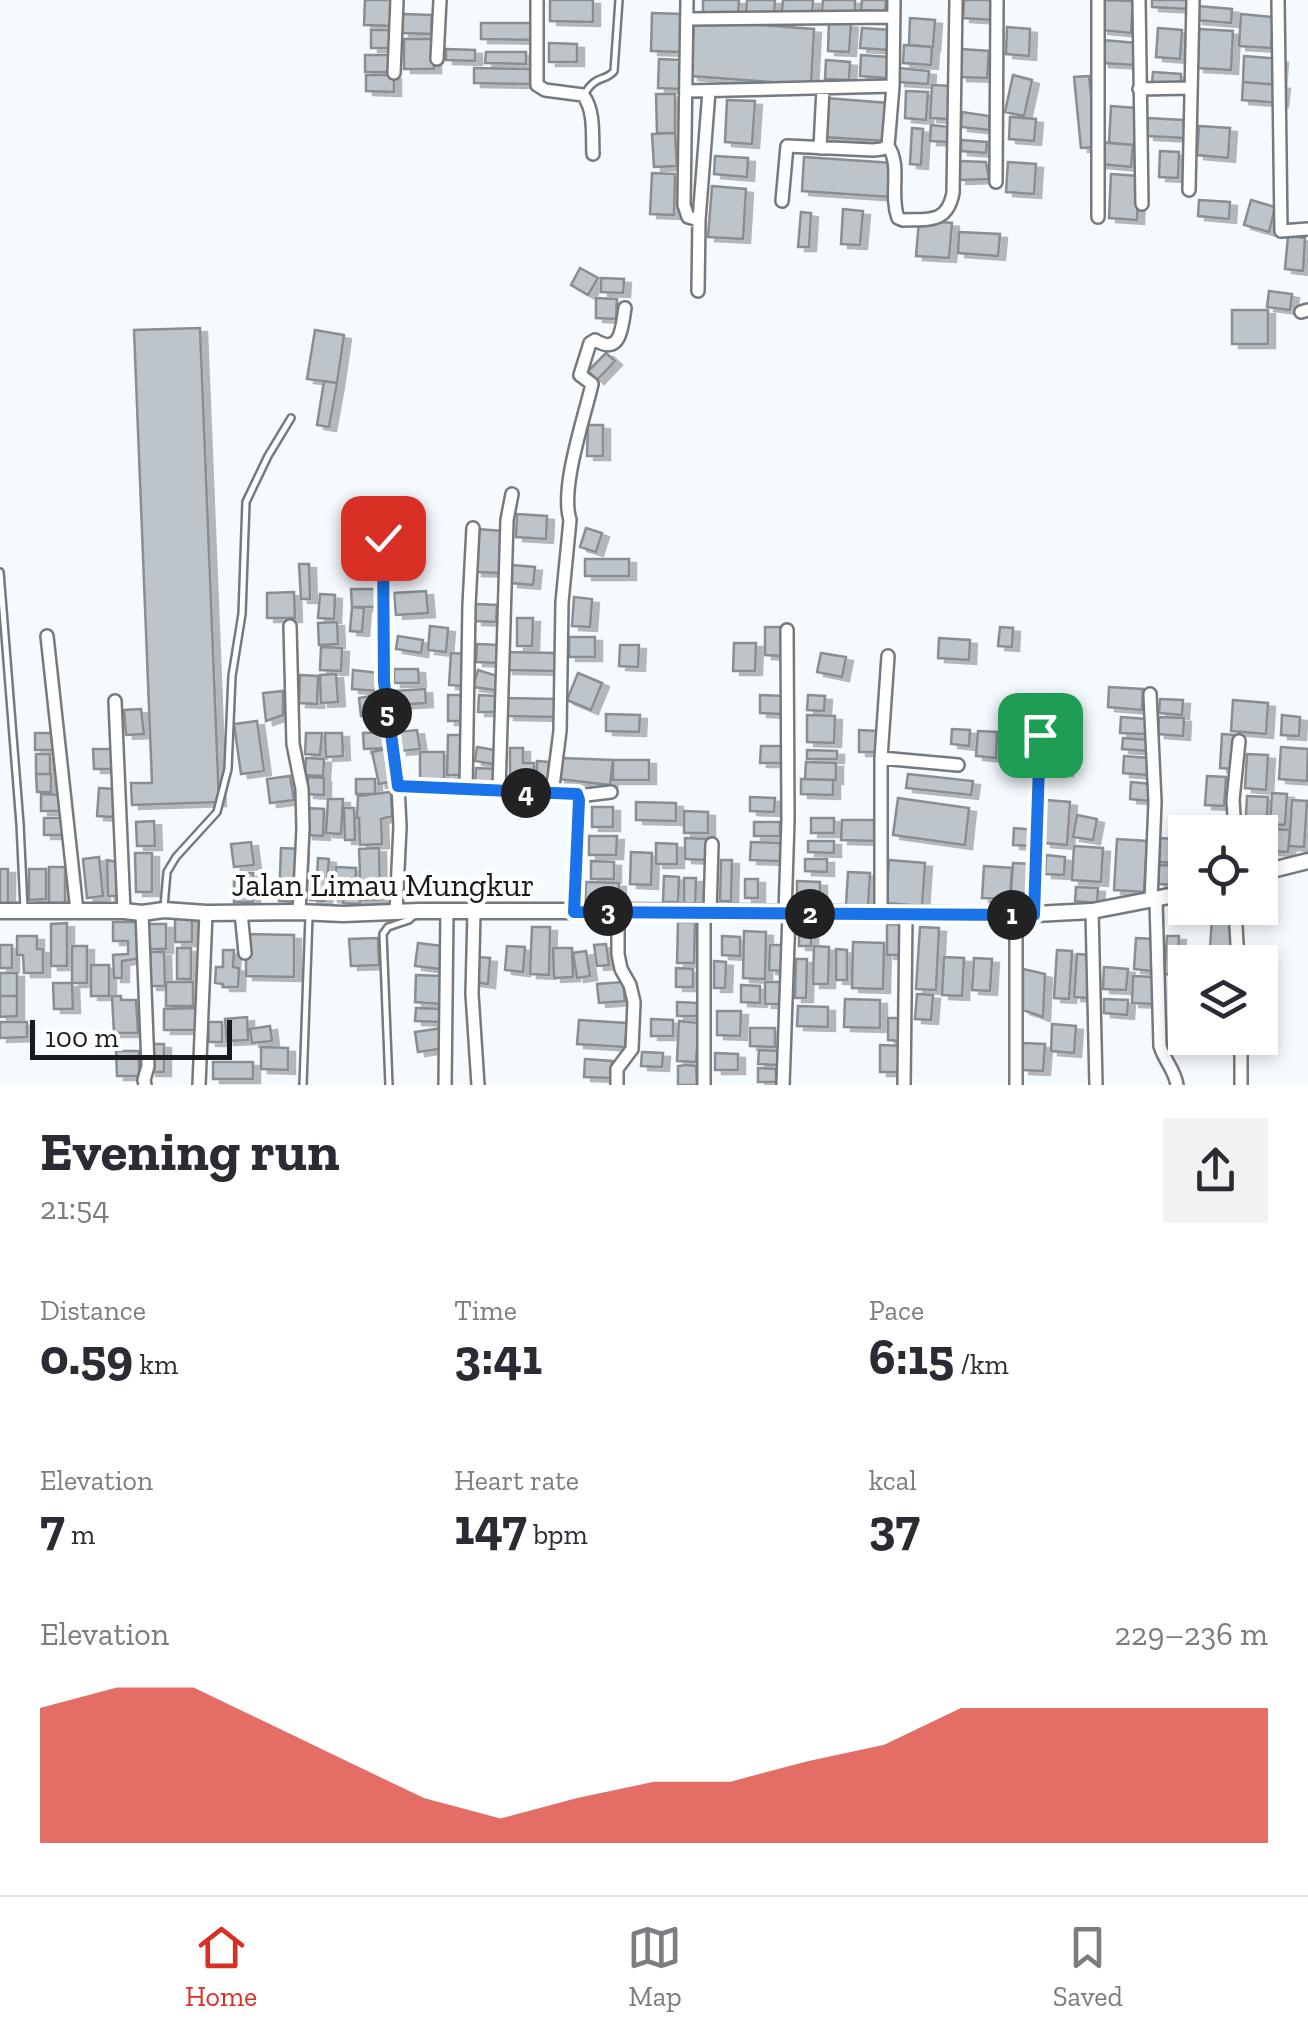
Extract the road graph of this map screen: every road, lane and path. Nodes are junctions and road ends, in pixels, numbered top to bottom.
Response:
1 (397, 0) edge
2 (440, 0) edge
3 (537, 0) edge
4 (619, 0) edge
5 (687, 0) edge
6 (894, 0) edge
7 (956, 0) edge
8 (997, 0) edge
9 (1098, 0) edge
10 (1139, 0) edge
11 (1193, 0) edge
12 (1278, 0) edge
13 (894, 17) junction
14 (687, 19) junction
15 (437, 59) dead end
16 (394, 73) dead end
17 (893, 86) junction
18 (823, 88) junction
19 (1191, 88) junction
20 (1139, 89) junction
21 (686, 91) junction
22 (709, 91) junction
23 (584, 96) junction
24 (888, 146) junction
25 (820, 148) junction
26 (593, 154) dead end
27 (996, 182) dead end
28 (1189, 190) dead end
29 (782, 202) dead end
30 (1142, 204) dead end
31 (1098, 217) dead end
32 (699, 220) junction
33 (1308, 229) edge
34 (698, 291) dead end
35 (625, 308) dead end
36 (292, 418) dead end
37 (512, 494) dead end
38 (473, 528) dead end
39 (383, 538) dead end
40 (0, 572) edge
41 (290, 626) dead end
42 (786, 630) dead end
43 (46, 636) dead end
44 (888, 656) dead end
45 (1150, 694) dead end
46 (115, 701) dead end
47 (1040, 735) dead end
48 (1239, 742) dead end
49 (881, 758) junction
50 (958, 766) dead end
51 (398, 786) junction
52 (466, 789) junction
53 (499, 791) junction
54 (611, 792) dead end
55 (552, 794) junction
56 (578, 796) junction
57 (1234, 815) edge
58 (712, 844) dead end
59 (1308, 861) edge
60 (1278, 868) edge
61 (1168, 897) edge
62 (1153, 900) junction
63 (164, 910) junction
64 (0, 911) edge
65 (24, 911) junction
66 (124, 911) junction
67 (419, 911) junction
68 (618, 911) junction
69 (1092, 911) junction
70 (78, 912) junction
71 (241, 912) junction
72 (304, 912) junction
73 (396, 912) junction
74 (447, 912) junction
75 (474, 912) junction
76 (574, 912) junction
77 (142, 913) junction
78 (206, 913) junction
79 (707, 913) junction
80 (882, 913) junction
81 (787, 914) junction
82 (906, 915) junction
83 (1034, 915) junction
84 (1016, 916) junction
85 (245, 952) dead end
86 (1241, 1055) edge
87 (146, 1085) edge
88 (198, 1085) edge
89 (303, 1085) edge
90 (388, 1085) edge
91 (445, 1085) edge
92 (478, 1085) edge
93 (617, 1085) edge
94 (704, 1085) edge
95 (783, 1085) edge
96 (904, 1085) edge
97 (1016, 1085) edge
98 (1096, 1085) edge
99 (1177, 1085) edge
100 (1241, 1085) edge

1 - 16 street
2 - 15 street
3 - 23 street
4 - 23 lane
5 - 14 street
6 - 13 street
7 - 24 street
8 - 27 street
9 - 31 street
10 - 20 street
11 - 19 street
12 - 33 street
13 - 14 street
13 - 17 street
14 - 21 street
17 - 18 street
17 - 24 street
18 - 22 street
18 - 25 street
19 - 20 street
19 - 28 street
20 - 30 street
21 - 22 street
21 - 32 street
22 - 32 street
23 - 26 street
24 - 25 street
25 - 29 street
32 - 34 street
35 - 55 street
36 - 63 lane
37 - 53 street
38 - 52 street
39 - 51 street
40 - 65 lane
41 - 72 street
42 - 81 street
43 - 70 street
44 - 49 street
45 - 62 street
46 - 66 street
47 - 83 street
48 - 57 street
49 - 50 street
49 - 80 street
51 - 52 street
51 - 73 street
52 - 53 street
53 - 55 street
54 - 56 street
55 - 56 street
56 - 76 street
58 - 79 street
59 - 60 street
61 - 62 street, Jalan Limau Mungkur
62 - 69 street, Jalan Limau Mungkur
62 - 99 street
63 - 77 street, Jalan Limau Mungkur
63 - 78 street, Jalan Limau Mungkur
64 - 65 street, Jalan Limau Mungkur
65 - 70 street, Jalan Limau Mungkur
66 - 70 street, Jalan Limau Mungkur
66 - 77 street, Jalan Limau Mungkur
67 - 73 street, Jalan Limau Mungkur
67 - 74 street, Jalan Limau Mungkur
67 - 90 lane
68 - 76 street, Jalan Limau Mungkur
68 - 79 street, Jalan Limau Mungkur
68 - 93 street
69 - 83 street, Jalan Limau Mungkur
69 - 98 street
71 - 72 street, Jalan Limau Mungkur
71 - 78 street, Jalan Limau Mungkur
71 - 85 street
72 - 73 street, Jalan Limau Mungkur
72 - 89 lane
74 - 75 street, Jalan Limau Mungkur
74 - 91 street
75 - 76 street, Jalan Limau Mungkur
75 - 92 street
77 - 87 street
78 - 88 street
79 - 81 street, Jalan Limau Mungkur
79 - 94 street
80 - 81 street, Jalan Limau Mungkur
80 - 82 street, Jalan Limau Mungkur
81 - 95 street
82 - 84 street, Jalan Limau Mungkur
82 - 96 street
83 - 84 street, Jalan Limau Mungkur
84 - 97 street
86 - 100 street

